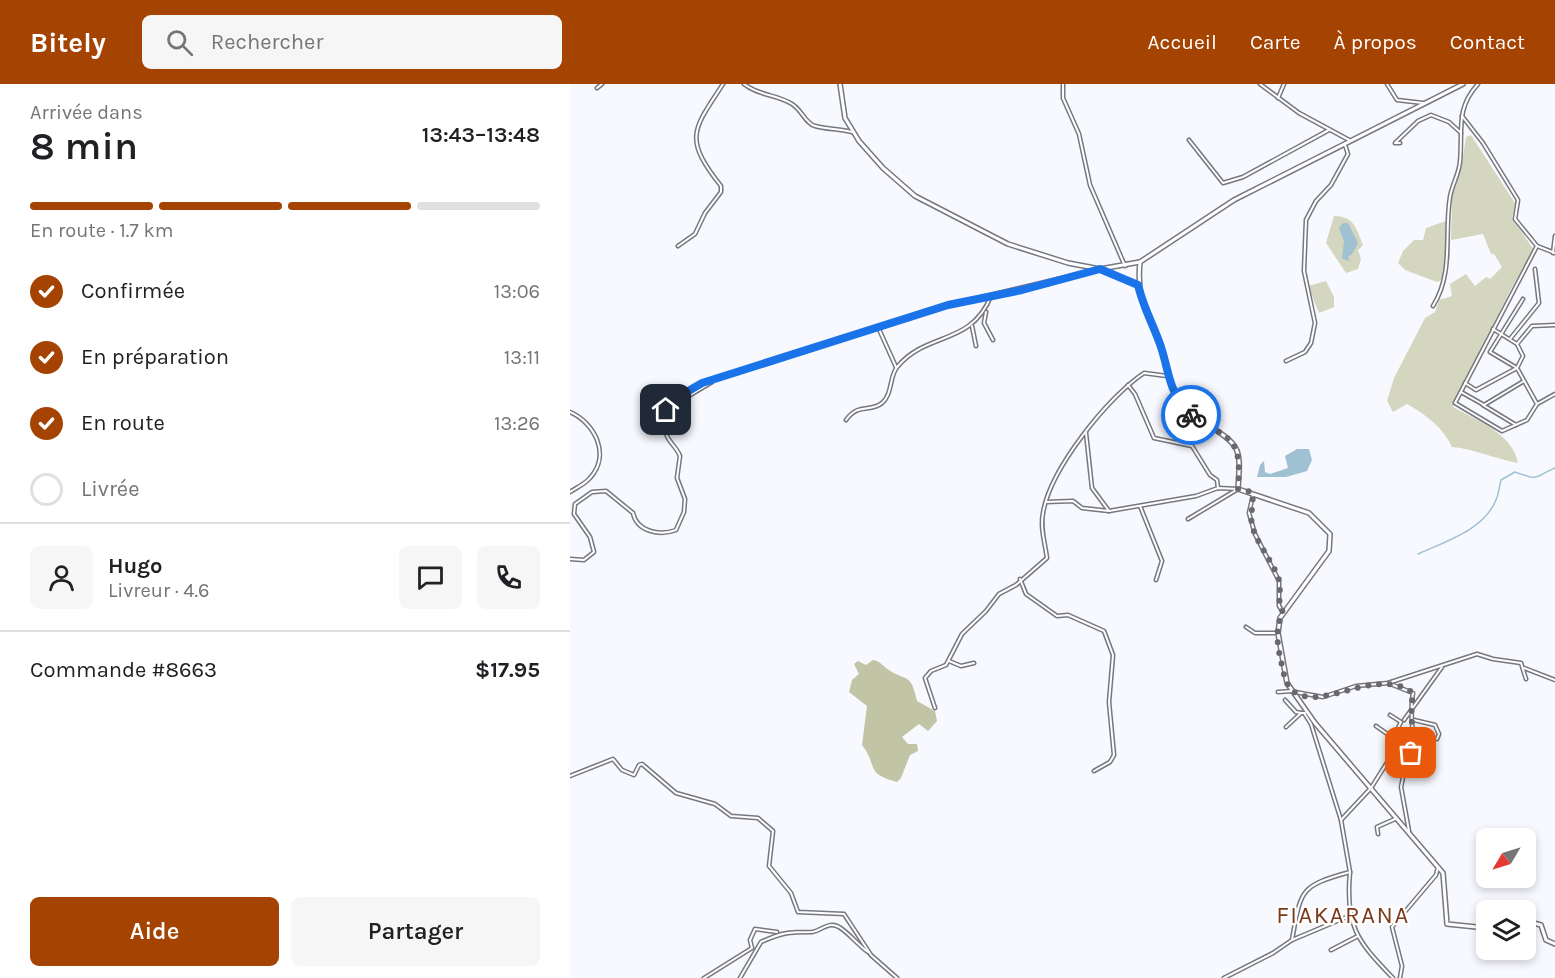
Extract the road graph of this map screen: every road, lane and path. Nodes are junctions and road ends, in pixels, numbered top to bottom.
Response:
1 (602, 84) edge
2 (723, 84) edge
3 (744, 84) edge
4 (840, 84) edge
5 (1063, 84) edge
6 (1260, 84) edge
7 (1284, 84) edge
8 (1387, 84) edge
9 (1463, 84) edge
10 (1478, 84) edge
11 (597, 88) dead end
12 (1278, 98) junction
13 (1424, 104) junction
14 (1462, 116) junction
15 (1329, 130) junction
16 (852, 132) junction
17 (1461, 133) junction
18 (1189, 140) dead end
19 (1352, 142) junction
20 (1400, 143) dead end
21 (1346, 145) junction
22 (1555, 236) edge
23 (678, 246) dead end
24 (1537, 246) junction
25 (1554, 253) edge
26 (1140, 262) junction
27 (1125, 266) junction
28 (1100, 269) junction
29 (1535, 269) dead end
30 (1138, 285) junction
31 (991, 296) junction
32 (1523, 299) dead end
33 (1433, 306) dead end
34 (986, 309) junction
35 (1555, 325) edge
36 (972, 326) junction
37 (878, 327) junction
38 (1494, 329) junction
39 (1502, 335) junction
40 (1510, 339) junction
41 (993, 340) dead end
42 (1517, 344) junction
43 (976, 346) dead end
44 (1286, 361) dead end
45 (896, 367) junction
46 (1517, 368) junction
47 (1167, 376) junction
48 (717, 379) junction
49 (1524, 381) junction
50 (1466, 383) junction
51 (1127, 385) junction
52 (1461, 392) junction
53 (1555, 394) edge
54 (1537, 404) junction
55 (1483, 405) junction
56 (666, 410) junction
57 (570, 412) edge
58 (846, 420) dead end
59 (1516, 425) junction
60 (1086, 433) junction
61 (1218, 488) junction
62 (1238, 489) junction
63 (570, 492) edge
64 (1252, 492) junction
65 (1046, 502) junction
66 (1140, 506) junction
67 (572, 509) edge
68 (1109, 511) junction
69 (1188, 519) dead end
70 (570, 559) edge
71 (1020, 579) junction
72 (1156, 580) dead end
73 (1283, 612) junction
74 (1246, 627) dead end
75 (1278, 633) junction
76 (949, 661) junction
77 (974, 663) dead end
78 (1442, 667) junction
79 (1524, 668) junction
80 (1526, 679) dead end
81 (1555, 680) edge
82 (1388, 683) junction
83 (1294, 691) junction
84 (1278, 692) dead end
85 (1285, 700) dead end
86 (935, 708) dead end
87 (1410, 710) junction
88 (1304, 713) junction
89 (1390, 715) dead end
90 (1404, 720) dead end
91 (1414, 720) junction
92 (1376, 726) dead end
93 (1286, 727) dead end
94 (1393, 738) junction
95 (1437, 739) dead end
96 (1400, 742) junction
97 (1426, 742) dead end
98 (1411, 753) junction
99 (1407, 756) junction
100 (1391, 757) junction
101 (1418, 758) junction
102 (1423, 765) dead end
103 (1094, 771) dead end
104 (570, 776) edge
105 (1371, 788) junction
106 (1396, 819) junction
107 (1341, 820) junction
108 (1378, 834) dead end
109 (1409, 834) junction
110 (1438, 867) junction
111 (1350, 872) junction
112 (1349, 916) junction
113 (1536, 924) edge
114 (1476, 927) edge
115 (777, 933) dead end
116 (1358, 936) junction
117 (1292, 940) junction
118 (1555, 944) edge
119 (753, 949) junction
120 (1331, 950) dead end
121 (872, 955) junction
122 (704, 978) edge
123 (740, 978) edge
124 (897, 978) edge
125 (1224, 978) edge
126 (1393, 978) edge
127 (1400, 978) edge

1 - 11 street
2 - 23 street
3 - 16 street
4 - 16 street
5 - 27 street
6 - 12 street
7 - 12 street
8 - 13 street
9 - 13 street
10 - 14 street
12 - 15 street
13 - 19 street
14 - 17 street
14 - 24 street
15 - 18 street
15 - 19 street
16 - 28 street
17 - 20 street
17 - 33 street
19 - 21 street
21 - 26 street
21 - 44 street
22 - 25 street
24 - 25 street
24 - 38 street
26 - 27 street
26 - 30 street
27 - 28 street
28 - 30 street
28 - 31 street
29 - 40 street
30 - 47 street
31 - 34 street
31 - 37 street
32 - 39 street
34 - 36 street
34 - 41 street
35 - 42 street
36 - 43 street
36 - 45 street
37 - 45 street
37 - 48 street
38 - 39 street
38 - 50 street
39 - 40 street
39 - 46 street
40 - 42 street
42 - 46 street
45 - 58 street
46 - 49 street
46 - 50 street
47 - 51 street
47 - 62 street
48 - 56 street
48 - 56 street
49 - 54 street
49 - 55 street
50 - 52 street
51 - 60 street
51 - 61 street
52 - 55 street
52 - 59 street
53 - 54 street
54 - 59 street
55 - 59 street
56 - 67 street
57 - 63 street
60 - 65 street
60 - 68 street
61 - 62 street
61 - 66 street
62 - 64 street
62 - 69 street
64 - 73 street
64 - 73 street
65 - 68 street
65 - 71 street
66 - 68 street
66 - 72 street
67 - 70 street
71 - 76 street
71 - 103 street
73 - 75 street
74 - 75 street
75 - 83 street
76 - 77 street
76 - 86 street
78 - 79 street
78 - 82 street
78 - 87 street
79 - 80 street
79 - 81 street
82 - 83 street
82 - 87 street
83 - 84 street
83 - 88 street
85 - 88 street
87 - 90 street
87 - 91 street
88 - 93 street
88 - 105 street
88 - 107 street
89 - 94 street
91 - 95 street
91 - 98 street
92 - 94 street
94 - 96 street
96 - 99 street
96 - 100 street
97 - 101 street
98 - 99 street
98 - 101 street
99 - 100 street
99 - 109 street
100 - 105 street
101 - 102 street
104 - 121 street
105 - 106 street
105 - 107 street
106 - 108 street
106 - 109 street
107 - 111 street
109 - 110 street
110 - 114 street
110 - 127 street
111 - 112 street
111 - 117 street
112 - 116 street
112 - 117 street
113 - 118 street
115 - 119 street
116 - 120 street
116 - 126 street
117 - 125 street
119 - 121 street
119 - 122 street
119 - 123 street
121 - 124 street

